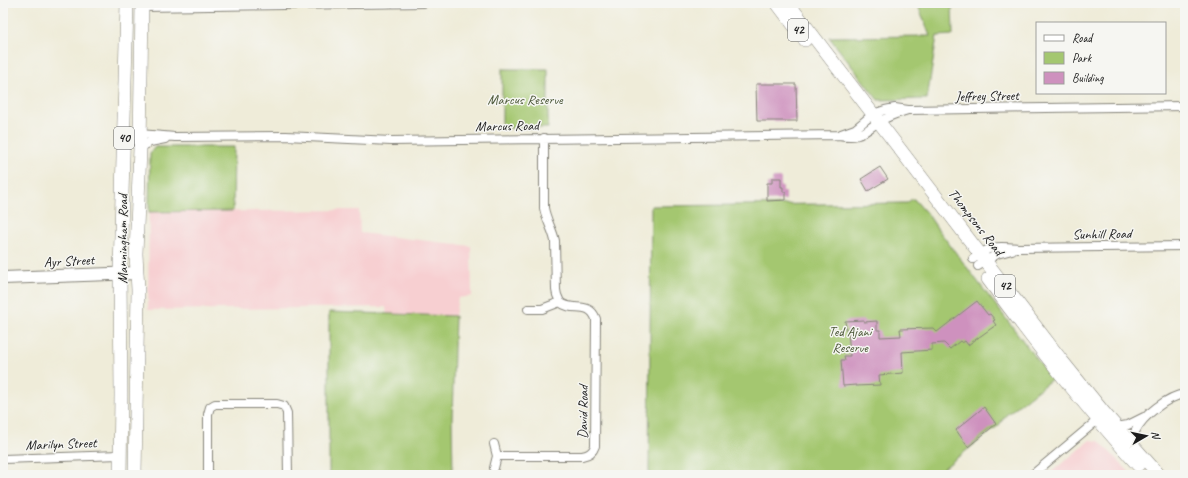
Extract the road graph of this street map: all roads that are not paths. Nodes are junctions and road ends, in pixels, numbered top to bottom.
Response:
1 (127, 3) edge
2 (383, 3) edge
3 (398, 3) edge
4 (424, 3) edge
5 (777, 3) edge
6 (788, 3) edge
7 (142, 5) edge
8 (1185, 106) edge
9 (872, 121) junction
10 (140, 134) junction
11 (175, 137) junction
12 (124, 138) junction
13 (544, 138) junction
14 (140, 148) junction
15 (1185, 246) edge
16 (979, 260) junction
17 (137, 273) junction
18 (120, 274) junction
19 (3, 278) edge
20 (560, 302) junction
21 (528, 309) dead end
22 (1185, 394) edge
23 (1147, 416) junction
24 (1101, 417) junction
25 (1116, 427) junction
26 (494, 444) dead end
27 (1132, 444) junction
28 (120, 455) junction
29 (497, 456) junction
30 (3, 459) edge
31 (494, 468) dead end
32 (120, 475) edge
33 (135, 475) edge
34 (208, 475) edge
35 (288, 475) edge
36 (1032, 475) edge
37 (1148, 475) edge
38 (1159, 475) edge

1 - 12 main road, Manningham Road / 40
2 - 3 street
2 - 7 street
3 - 4 street
5 - 9 main road, Thompsons Road / 42
6 - 9 main road, Thompsons Road / 42
7 - 10 main road, Manningham Road / 40
8 - 9 street, Jeffrey Street
9 - 13 street, Marcus Road
9 - 16 main road, Thompsons Road / 42
10 - 11 street, Marcus Road
10 - 12 street, Marcus Road
10 - 14 main road, Manningham Road / 40
11 - 13 street, Marcus Road
11 - 14 street, Marcus Road
12 - 18 main road, Manningham Road / 40
13 - 20 street
14 - 17 main road, Manningham Road / 40
15 - 16 street, Sunhill Road
16 - 24 main road, Thompsons Road / 42
17 - 18 street, Ayr Street
17 - 33 main road, Manningham Road / 40
18 - 19 street, Ayr Street
18 - 28 main road, Manningham Road / 40
20 - 21 street
20 - 29 street, David Road
22 - 23 street
23 - 25 street
23 - 27 street
24 - 25 main road, Thompsons Road / 42
24 - 36 street
24 - 37 main road, Thompsons Road / 42
25 - 27 main road, Thompsons Road / 42
26 - 29 street
27 - 38 main road, Thompsons Road / 42
28 - 30 street, Marilyn Street
28 - 32 main road, Manningham Road / 40
29 - 31 street
34 - 35 street

